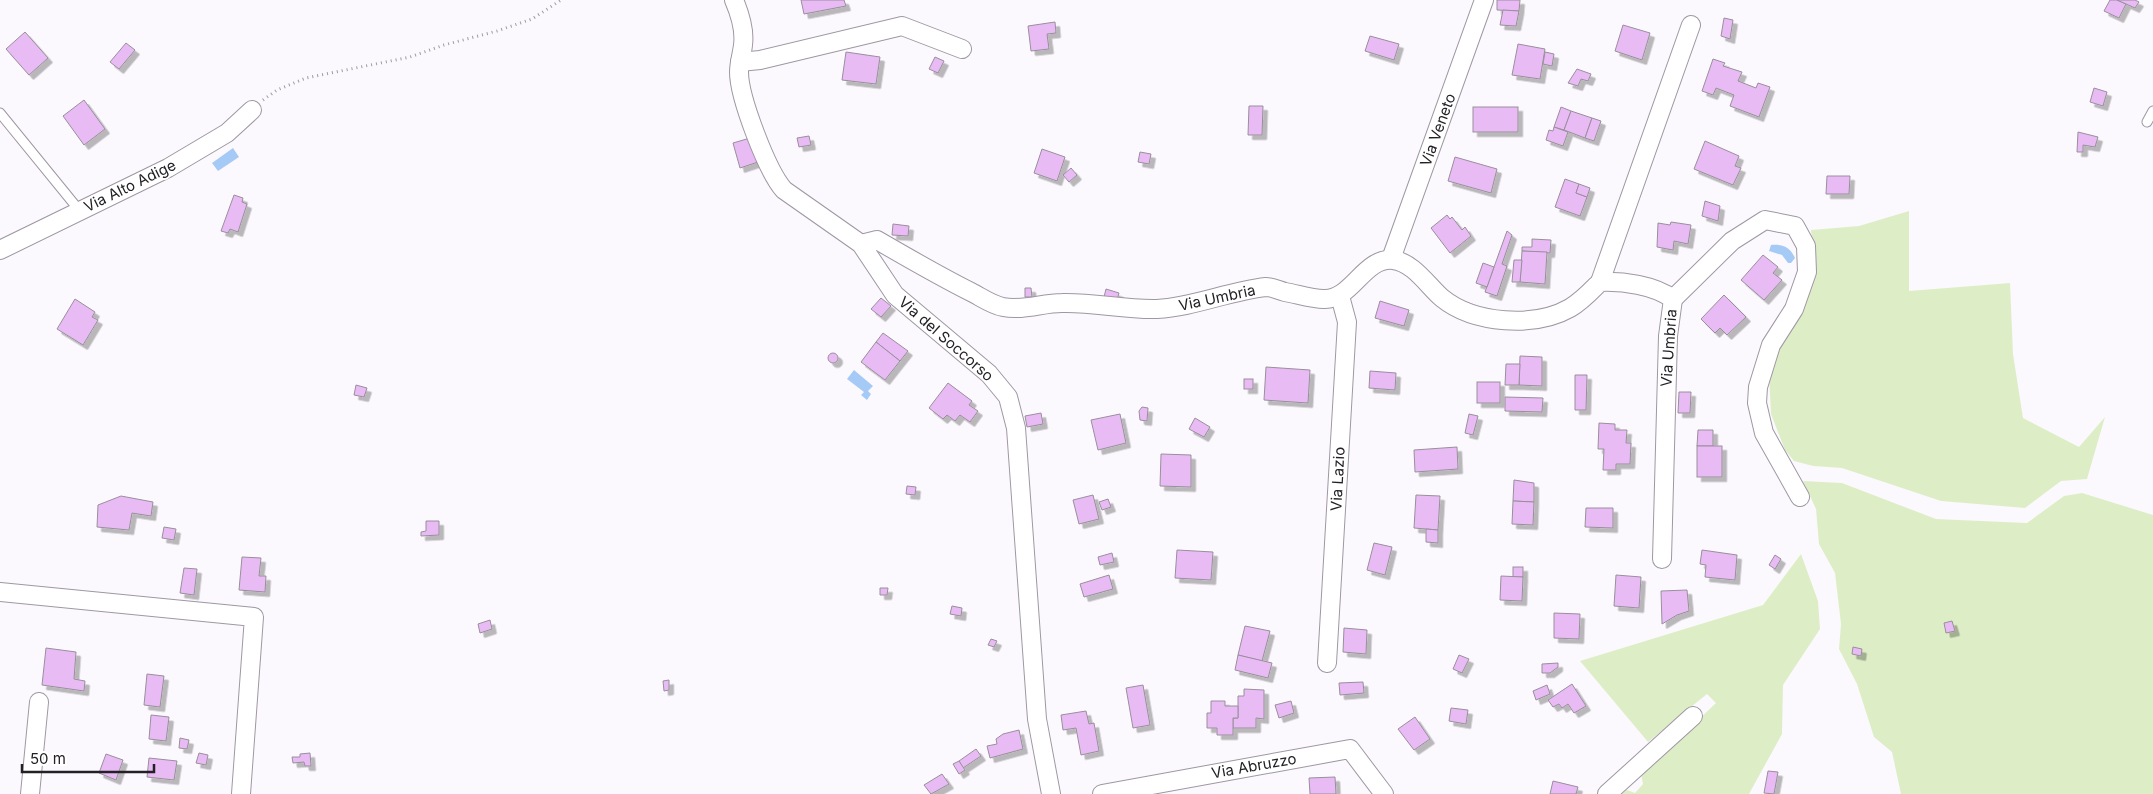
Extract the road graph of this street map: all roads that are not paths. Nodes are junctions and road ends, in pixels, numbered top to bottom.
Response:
1 (734, 0) edge
2 (1484, 0) edge
3 (1691, 25) dead end
4 (962, 49) dead end
5 (740, 62) junction
6 (252, 110) road end
7 (2153, 111) edge
8 (0, 113) edge
9 (2147, 122) dead end
10 (79, 210) junction
11 (861, 244) junction
12 (0, 250) edge
13 (1392, 259) junction
14 (1600, 282) junction
15 (1340, 296) junction
16 (1673, 299) junction
17 (1800, 497) dead end
18 (1662, 559) dead end
19 (0, 592) edge
20 (1327, 663) dead end
21 (38, 702) dead end
22 (1693, 716) dead end
23 (30, 794) edge
24 (241, 794) edge
25 (1051, 794) edge
26 (1102, 794) edge
27 (1384, 794) edge
28 (1607, 794) edge

1 - 5 street, Via del Soccorso
2 - 13 street, Via Veneto
3 - 14 street
4 - 5 street
5 - 11 street, Via del Soccorso
6 - 10 street, Via Alto Adige
7 - 9 lane
8 - 10 lane
10 - 12 street, Via Alto Adige
11 - 15 street, Via Umbria
11 - 25 street, Via del Soccorso
13 - 14 street
13 - 15 street
14 - 16 street, Via Umbria
15 - 20 street, Via Lazio
16 - 17 street
16 - 18 street, Via Umbria
19 - 24 street
21 - 23 street
22 - 28 street
26 - 27 street, Via Abruzzo

